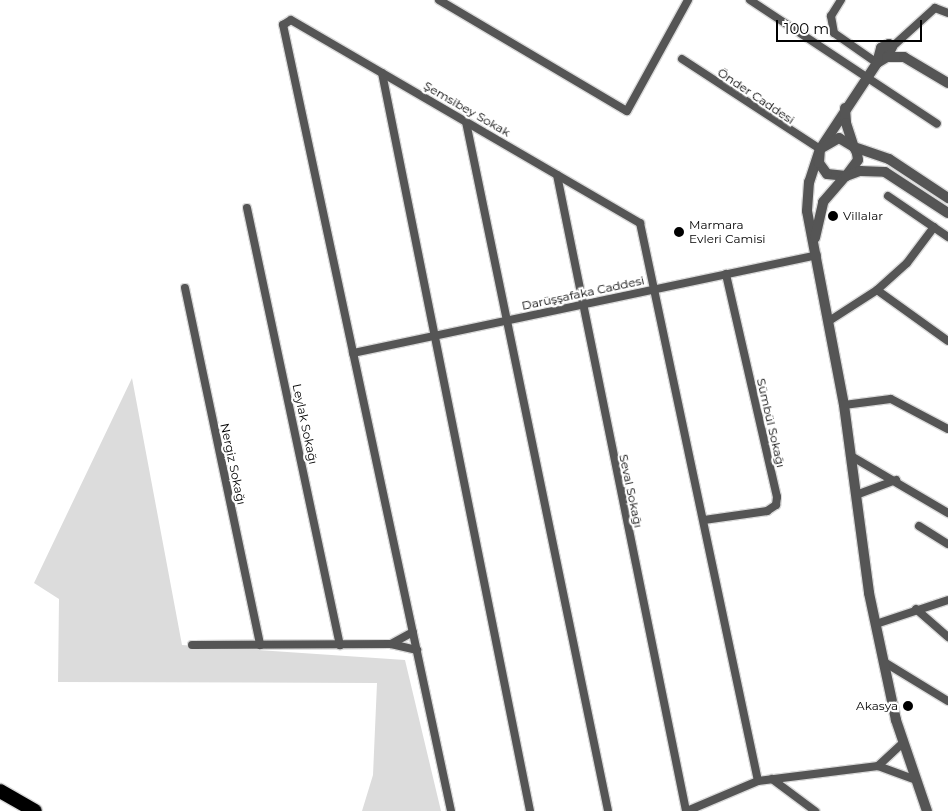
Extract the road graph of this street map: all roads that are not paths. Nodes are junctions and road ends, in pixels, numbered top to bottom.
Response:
1 (439, 0) edge
2 (688, 0) edge
3 (750, 0) edge
4 (841, 0) edge
5 (934, 4) edge
6 (948, 13) edge
7 (892, 47) junction
8 (887, 57) junction
9 (682, 59) dead end
10 (877, 63) junction
11 (382, 73) junction
12 (868, 75) junction
13 (948, 83) edge
14 (845, 108) junction
15 (466, 122) junction
16 (937, 124) dead end
17 (854, 147) junction
18 (820, 150) junction
19 (557, 175) junction
20 (846, 176) junction
21 (888, 196) dead end
22 (948, 198) edge
23 (247, 208) dead end
24 (948, 213) edge
25 (934, 227) junction
26 (948, 237) edge
27 (815, 242) junction
28 (817, 255) junction
29 (726, 274) junction
30 (185, 288) dead end
31 (656, 289) junction
32 (877, 290) junction
33 (581, 305) junction
34 (508, 320) junction
35 (829, 321) junction
36 (432, 337) junction
37 (948, 340) edge
38 (353, 353) junction
39 (844, 405) junction
40 (948, 429) edge
41 (851, 456) junction
42 (896, 480) junction
43 (856, 496) junction
44 (948, 513) edge
45 (704, 520) junction
46 (919, 526) dead end
47 (948, 544) edge
48 (948, 600) edge
49 (916, 609) junction
50 (876, 624) junction
51 (413, 632) junction
52 (948, 637) edge
53 (391, 644) junction
54 (192, 645) dead end
55 (260, 645) junction
56 (340, 645) junction
57 (416, 650) junction
58 (884, 662) junction
59 (948, 701) edge
60 (903, 743) junction
61 (878, 766) junction
62 (772, 779) junction
63 (913, 779) junction
64 (758, 781) junction
65 (0, 791) edge
66 (35, 811) edge
67 (451, 811) edge
68 (530, 811) edge
69 (608, 811) edge
70 (687, 811) edge
71 (815, 811) edge
72 (926, 811) edge

1 - 2 street
3 - 12 street
4 - 10 street
5 - 6 street
5 - 7 street
7 - 8 street
7 - 10 street
8 - 10 street
8 - 13 street
9 - 18 street, Önder Caddesi
10 - 12 street
11 - 15 street, Şemsibey Sokak
11 - 36 street
11 - 38 street, Şemsibey Sokak
12 - 14 street
12 - 16 street
14 - 17 street
14 - 18 street
15 - 19 street, Şemsibey Sokak
15 - 34 street
17 - 18 street
17 - 20 street
17 - 22 street
18 - 20 street
18 - 27 street
19 - 31 street, Şemsibey Sokak
19 - 33 street, Seval Sokağı
20 - 24 street
20 - 27 street
21 - 25 street
23 - 56 street, Leylak Sokağı
25 - 26 street
25 - 32 street
27 - 28 street
28 - 29 street, Darüşşafaka Caddesi
28 - 35 street
29 - 31 street, Darüşşafaka Caddesi
29 - 45 street, Sümbül Sokağı
30 - 55 street, Nergiz Sokağı
31 - 33 street, Darüşşafaka Caddesi
31 - 45 street
32 - 35 street
32 - 37 street
33 - 34 street, Darüşşafaka Caddesi
33 - 70 street, Seval Sokağı
34 - 36 street, Darüşşafaka Caddesi
34 - 69 street
35 - 39 street
36 - 38 street, Darüşşafaka Caddesi
36 - 68 street
38 - 51 street
39 - 40 street
39 - 41 street
41 - 42 street
41 - 43 street
42 - 43 street
42 - 44 street
43 - 50 street
45 - 64 street
46 - 47 street
48 - 49 street
49 - 50 street
49 - 52 street
50 - 58 street
51 - 53 street
51 - 57 street
53 - 56 street
53 - 57 street
54 - 55 street
55 - 56 street
57 - 67 street
58 - 59 street
58 - 60 street
60 - 61 street
60 - 63 street
61 - 62 street
61 - 63 street
62 - 64 street
62 - 71 street
63 - 72 street
64 - 70 street
65 - 66 highway

